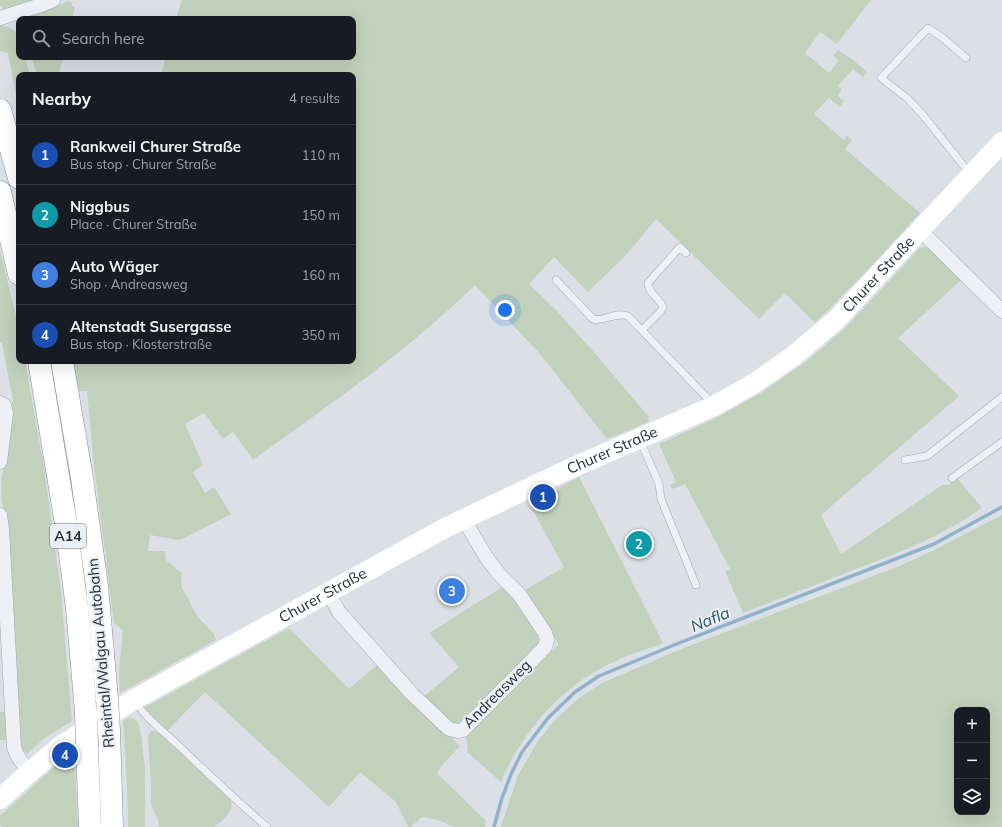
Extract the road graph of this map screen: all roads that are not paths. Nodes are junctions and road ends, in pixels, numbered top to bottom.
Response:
1 (53, 0) edge
2 (0, 18) edge
3 (966, 58) dead end
4 (0, 110) edge
5 (1002, 142) edge
6 (16, 167) edge
7 (971, 175) junction
8 (0, 192) edge
9 (920, 230) junction
10 (686, 253) dead end
11 (16, 261) edge
12 (556, 280) dead end
13 (1002, 310) edge
14 (642, 330) junction
15 (39, 364) edge
16 (63, 364) edge
17 (1002, 397) edge
18 (0, 403) edge
19 (714, 406) junction
20 (639, 439) junction
21 (1002, 442) edge
22 (904, 460) dead end
23 (0, 462) edge
24 (952, 478) dead end
25 (0, 515) edge
26 (464, 518) junction
27 (696, 585) dead end
28 (328, 592) junction
29 (135, 700) junction
30 (101, 715) junction
31 (31, 771) junction
32 (0, 799) edge
33 (90, 827) edge
34 (112, 827) edge
35 (267, 827) edge

1 - 2 street
3 - 7 lane
4 - 6 highway
5 - 7 main road, Churer Straße
7 - 9 main road, Churer Straße
8 - 11 highway
9 - 13 street
9 - 19 main road, Churer Straße
10 - 14 lane
12 - 14 lane
14 - 19 lane
15 - 30 highway, Rheintal/Walgau Autobahn / A14
16 - 30 highway, Rheintal/Walgau Autobahn / A14
17 - 22 lane
18 - 23 street
19 - 20 main road, Churer Straße
20 - 26 main road, Churer Straße
20 - 27 lane
21 - 24 lane
25 - 31 street
26 - 28 main road, Churer Straße
26 - 28 street, Andreasweg
28 - 29 main road, Churer Straße
29 - 30 main road, Churer Straße
29 - 35 lane
30 - 31 main road, Churer Straße
30 - 33 highway, Rheintal/Walgau Autobahn / A14, bridge
30 - 34 highway, Rheintal/Walgau Autobahn / A14
31 - 32 main road, Churer Straße

